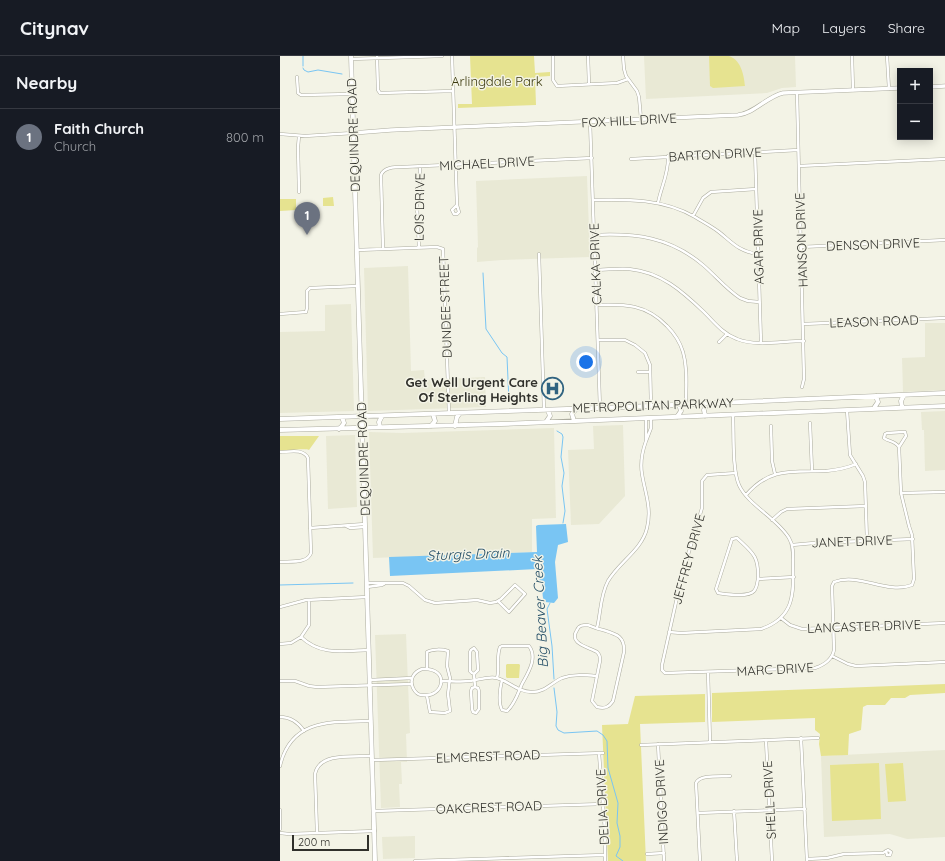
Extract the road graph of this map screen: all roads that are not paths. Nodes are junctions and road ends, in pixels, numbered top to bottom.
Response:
1 (442, 56) edge
2 (452, 56) edge
3 (552, 56) edge
4 (588, 56) edge
5 (624, 56) edge
6 (852, 56) edge
7 (887, 56) edge
8 (351, 57) edge
9 (377, 57) edge
10 (297, 77) dead end
11 (628, 79) junction
12 (589, 84) junction
13 (945, 86) edge
14 (933, 87) edge
15 (888, 88) junction
16 (897, 88) edge
17 (853, 90) junction
18 (453, 91) junction
19 (797, 93) junction
20 (352, 94) junction
21 (641, 119) junction
22 (590, 121) junction
23 (454, 128) junction
24 (353, 133) junction
25 (280, 134) edge
26 (299, 136) junction
27 (798, 150) junction
28 (755, 152) junction
29 (668, 156) junction
30 (592, 158) junction
31 (631, 159) dead end
32 (945, 160) edge
33 (455, 164) junction
34 (420, 166) junction
35 (799, 166) junction
36 (756, 189) junction
37 (299, 192) dead end
38 (593, 200) junction
39 (658, 203) junction
40 (457, 206) dead end
41 (693, 216) junction
42 (594, 235) junction
43 (945, 240) edge
44 (801, 247) junction
45 (418, 248) junction
46 (383, 249) junction
47 (356, 250) junction
48 (539, 254) dead end
49 (758, 254) junction
50 (595, 270) junction
51 (357, 286) junction
52 (759, 302) junction
53 (596, 305) junction
54 (280, 314) edge
55 (945, 318) edge
56 (803, 324) junction
57 (727, 334) junction
58 (598, 340) junction
59 (804, 341) junction
60 (719, 342) dead end
61 (761, 343) junction
62 (638, 372) dead end
63 (650, 372) junction
64 (802, 387) dead end
65 (945, 393) edge
66 (904, 395) junction
67 (876, 396) junction
68 (708, 403) junction
69 (679, 404) junction
70 (686, 404) junction
71 (651, 406) junction
72 (945, 406) edge
73 (902, 407) junction
74 (600, 408) junction
75 (874, 408) junction
76 (576, 409) junction
77 (546, 410) junction
78 (847, 410) junction
79 (460, 413) junction
80 (433, 414) junction
81 (449, 414) junction
82 (733, 415) junction
83 (382, 416) junction
84 (705, 416) junction
85 (342, 417) junction
86 (361, 417) junction
87 (677, 417) junction
88 (646, 418) junction
89 (651, 418) junction
90 (280, 419) edge
91 (574, 421) junction
92 (546, 422) junction
93 (810, 423) dead end
94 (431, 426) junction
95 (455, 426) junction
96 (771, 426) dead end
97 (380, 427) junction
98 (362, 428) junction
99 (339, 429) junction
100 (280, 430) edge
101 (648, 432) junction
102 (900, 446) junction
103 (280, 452) edge
104 (856, 464) junction
105 (812, 471) junction
106 (736, 473) junction
107 (775, 474) junction
108 (945, 492) edge
109 (901, 493) junction
110 (746, 495) junction
111 (866, 506) junction
112 (772, 520) junction
113 (365, 526) junction
114 (310, 528) junction
115 (913, 538) junction
116 (867, 541) junction
117 (792, 545) junction
118 (280, 562) edge
119 (794, 577) junction
120 (758, 579) junction
121 (367, 585) junction
122 (367, 597) junction
123 (309, 600) junction
124 (498, 602) junction
125 (280, 607) edge
126 (781, 618) junction
127 (945, 623) edge
128 (833, 627) junction
129 (597, 628) junction
130 (669, 632) junction
131 (301, 637) junction
132 (280, 644) edge
133 (369, 650) junction
134 (832, 656) junction
135 (945, 662) edge
136 (427, 669) junction
137 (663, 672) joint
138 (708, 672) junction
139 (474, 674) junction
140 (596, 676) junction
141 (497, 678) junction
142 (370, 680) junction
143 (475, 680) junction
144 (502, 680) junction
145 (280, 681) edge
146 (412, 681) junction
147 (442, 681) junction
148 (450, 681) junction
149 (370, 685) junction
150 (475, 687) junction
151 (520, 690) junction
152 (428, 696) junction
153 (280, 717) edge
154 (371, 720) junction
155 (304, 731) junction
156 (801, 738) junction
157 (818, 738) dead end
158 (766, 739) junction
159 (710, 742) junction
160 (658, 744) junction
161 (641, 745) dead end
162 (601, 753) joint
163 (372, 758) junction
164 (280, 766) edge
165 (730, 776) dead end
166 (603, 804) junction
167 (805, 809) junction
168 (280, 810) edge
169 (769, 810) junction
170 (374, 811) junction
171 (734, 811) junction
172 (698, 813) junction
173 (280, 829) edge
174 (375, 831) junction
175 (280, 833) edge
176 (317, 833) junction
177 (664, 853) junction
178 (885, 853) dead end
179 (647, 854) dead end
180 (604, 855) junction
181 (807, 860) edge
182 (375, 861) edge
183 (415, 861) edge
184 (605, 861) edge
185 (664, 861) edge
186 (700, 861) edge
187 (737, 861) edge
188 (772, 861) edge

1 - 9 street
2 - 18 street
3 - 12 street
4 - 12 street
5 - 11 street
6 - 17 street
7 - 15 street
8 - 9 street
8 - 20 main road, DEQUINDRE ROAD
9 - 18 street
10 - 20 street
11 - 12 street
11 - 21 street
13 - 14 street
15 - 16 street, FOX HILL DRIVE
15 - 17 street, FOX HILL DRIVE
17 - 19 street, FOX HILL DRIVE
18 - 23 street
19 - 21 street, FOX HILL DRIVE
19 - 27 street, HANSON DRIVE
20 - 24 main road, DEQUINDRE ROAD
21 - 22 street, FOX HILL DRIVE
22 - 23 street, FOX HILL DRIVE
22 - 30 street, CALKA DRIVE
23 - 24 street, FOX HILL DRIVE
23 - 33 street
24 - 26 street
24 - 47 main road, DEQUINDRE ROAD
25 - 26 street
26 - 37 street
27 - 28 street, BARTON DRIVE
27 - 35 street, HANSON DRIVE
28 - 29 street, BARTON DRIVE
28 - 36 street, AGAR DRIVE
29 - 31 street, BARTON DRIVE
29 - 39 street
30 - 33 street, MICHAEL DRIVE
30 - 38 street, CALKA DRIVE
32 - 35 street
33 - 34 street, MICHAEL DRIVE
33 - 40 street
34 - 45 street, LOIS DRIVE
34 - 46 street, MICHAEL DRIVE
35 - 44 street, HANSON DRIVE
36 - 41 street
36 - 49 street, AGAR DRIVE
38 - 39 street
38 - 42 street, CALKA DRIVE
39 - 41 street
41 - 49 street
42 - 50 street, CALKA DRIVE
42 - 52 street
43 - 44 street, DENSON DRIVE
44 - 56 street, HANSON DRIVE
45 - 46 street
45 - 81 street, DUNDEE STREET
46 - 47 street
47 - 51 main road, DEQUINDRE ROAD
48 - 77 street
49 - 52 street, AGAR DRIVE
50 - 53 street, CALKA DRIVE
50 - 57 street
51 - 54 street
51 - 86 main road, DEQUINDRE ROAD
52 - 61 street, AGAR DRIVE
53 - 58 street, CALKA DRIVE
53 - 70 street
55 - 56 street, LEASON ROAD
56 - 59 street, HANSON DRIVE
57 - 60 street
57 - 61 street
58 - 63 street
58 - 74 street, CALKA DRIVE
59 - 61 street
59 - 64 street, HANSON DRIVE
62 - 63 street
63 - 71 street
65 - 66 main road, METROPOLITAN PARKWAY
66 - 67 main road, METROPOLITAN PARKWAY
66 - 73 main road
67 - 68 main road, METROPOLITAN PARKWAY
67 - 75 main road
68 - 70 main road, METROPOLITAN PARKWAY
68 - 84 main road
69 - 70 main road, METROPOLITAN PARKWAY
69 - 71 main road, METROPOLITAN PARKWAY
69 - 87 main road
71 - 74 main road, METROPOLITAN PARKWAY
72 - 73 main road, METROPOLITAN PARKWAY
73 - 75 main road, METROPOLITAN PARKWAY
74 - 76 main road, METROPOLITAN PARKWAY
75 - 78 main road, METROPOLITAN PARKWAY
76 - 77 main road, METROPOLITAN PARKWAY
76 - 91 main road
77 - 79 main road, METROPOLITAN PARKWAY
77 - 92 main road
78 - 82 main road, METROPOLITAN PARKWAY
78 - 104 street
79 - 81 main road, METROPOLITAN PARKWAY
79 - 95 main road
80 - 81 main road, METROPOLITAN PARKWAY
80 - 83 main road, METROPOLITAN PARKWAY
80 - 94 main road
82 - 84 main road, METROPOLITAN PARKWAY
82 - 106 street
83 - 86 main road, METROPOLITAN PARKWAY
83 - 97 main road
84 - 87 main road, METROPOLITAN PARKWAY
85 - 86 main road, METROPOLITAN PARKWAY
85 - 90 main road, METROPOLITAN PARKWAY
85 - 99 main road
86 - 98 main road, DEQUINDRE ROAD
87 - 89 main road, METROPOLITAN PARKWAY
88 - 89 main road, METROPOLITAN PARKWAY
88 - 91 main road, METROPOLITAN PARKWAY
88 - 101 street
89 - 101 street
91 - 92 main road, METROPOLITAN PARKWAY
92 - 95 main road, METROPOLITAN PARKWAY
93 - 105 street
94 - 95 main road, METROPOLITAN PARKWAY
94 - 97 main road, METROPOLITAN PARKWAY
96 - 107 street
97 - 98 main road, METROPOLITAN PARKWAY
98 - 99 main road, METROPOLITAN PARKWAY
98 - 113 main road, DEQUINDRE ROAD
99 - 100 main road, METROPOLITAN PARKWAY
101 - 129 street
102 - 102 street
102 - 109 street
103 - 114 street
104 - 105 street
104 - 111 street
105 - 107 street
106 - 110 street
106 - 130 street, JEFFREY DRIVE
107 - 110 street
108 - 109 street
109 - 115 street
110 - 112 street
111 - 112 street
111 - 116 street
112 - 117 street
113 - 114 street
113 - 121 main road, DEQUINDRE ROAD
114 - 118 street
115 - 116 street, JANET DRIVE
115 - 128 street, MARC DRIVE
116 - 117 street, JANET DRIVE
117 - 119 street
119 - 120 street
119 - 126 street
120 - 120 street
121 - 122 main road, DEQUINDRE ROAD
121 - 124 street
122 - 123 street
122 - 133 main road, DEQUINDRE ROAD
123 - 125 street
123 - 131 street
124 - 124 street
126 - 128 street, LANCASTER DRIVE
126 - 130 street
127 - 128 street, LANCASTER DRIVE
128 - 134 street, MARC DRIVE
129 - 140 street
129 - 140 street
130 - 137 street, JEFFREY DRIVE
131 - 132 street
131 - 133 street
133 - 142 main road, DEQUINDRE ROAD
134 - 135 street
134 - 138 street, MARC DRIVE
136 - 146 street
136 - 147 street
136 - 148 street
137 - 138 street, MARC DRIVE
138 - 159 street
139 - 139 street
139 - 143 street
140 - 151 street
141 - 143 street
141 - 144 street
141 - 151 street
142 - 146 street
142 - 149 main road, DEQUINDRE ROAD
143 - 148 street
143 - 150 street
144 - 151 street
144 - 151 street
145 - 149 street
146 - 149 street
146 - 152 street
147 - 148 street
147 - 152 street
148 - 152 street
149 - 154 main road, DEQUINDRE ROAD
150 - 150 street
153 - 155 street
154 - 155 street
154 - 163 main road, DEQUINDRE ROAD
155 - 164 street
156 - 157 street
156 - 158 street
156 - 167 street
158 - 159 street
158 - 169 street, SHELL DRIVE
159 - 160 street
160 - 161 street
160 - 177 street, INDIGO DRIVE
162 - 163 street, ELMCREST ROAD
162 - 166 street, DELIA DRIVE
163 - 170 main road, DEQUINDRE ROAD
163 - 176 street, ELMCREST ROAD
165 - 172 street
166 - 170 street, OAKCREST ROAD
166 - 180 street, DELIA DRIVE
167 - 169 street
167 - 181 street
168 - 173 street
169 - 171 street
169 - 188 street, SHELL DRIVE
170 - 174 main road, DEQUINDRE ROAD
171 - 172 street
171 - 187 street
172 - 186 street
174 - 176 street
174 - 182 main road, DEQUINDRE ROAD
175 - 176 street
177 - 179 street
177 - 185 street, INDIGO DRIVE
178 - 181 street
180 - 183 street
180 - 184 street, DELIA DRIVE

